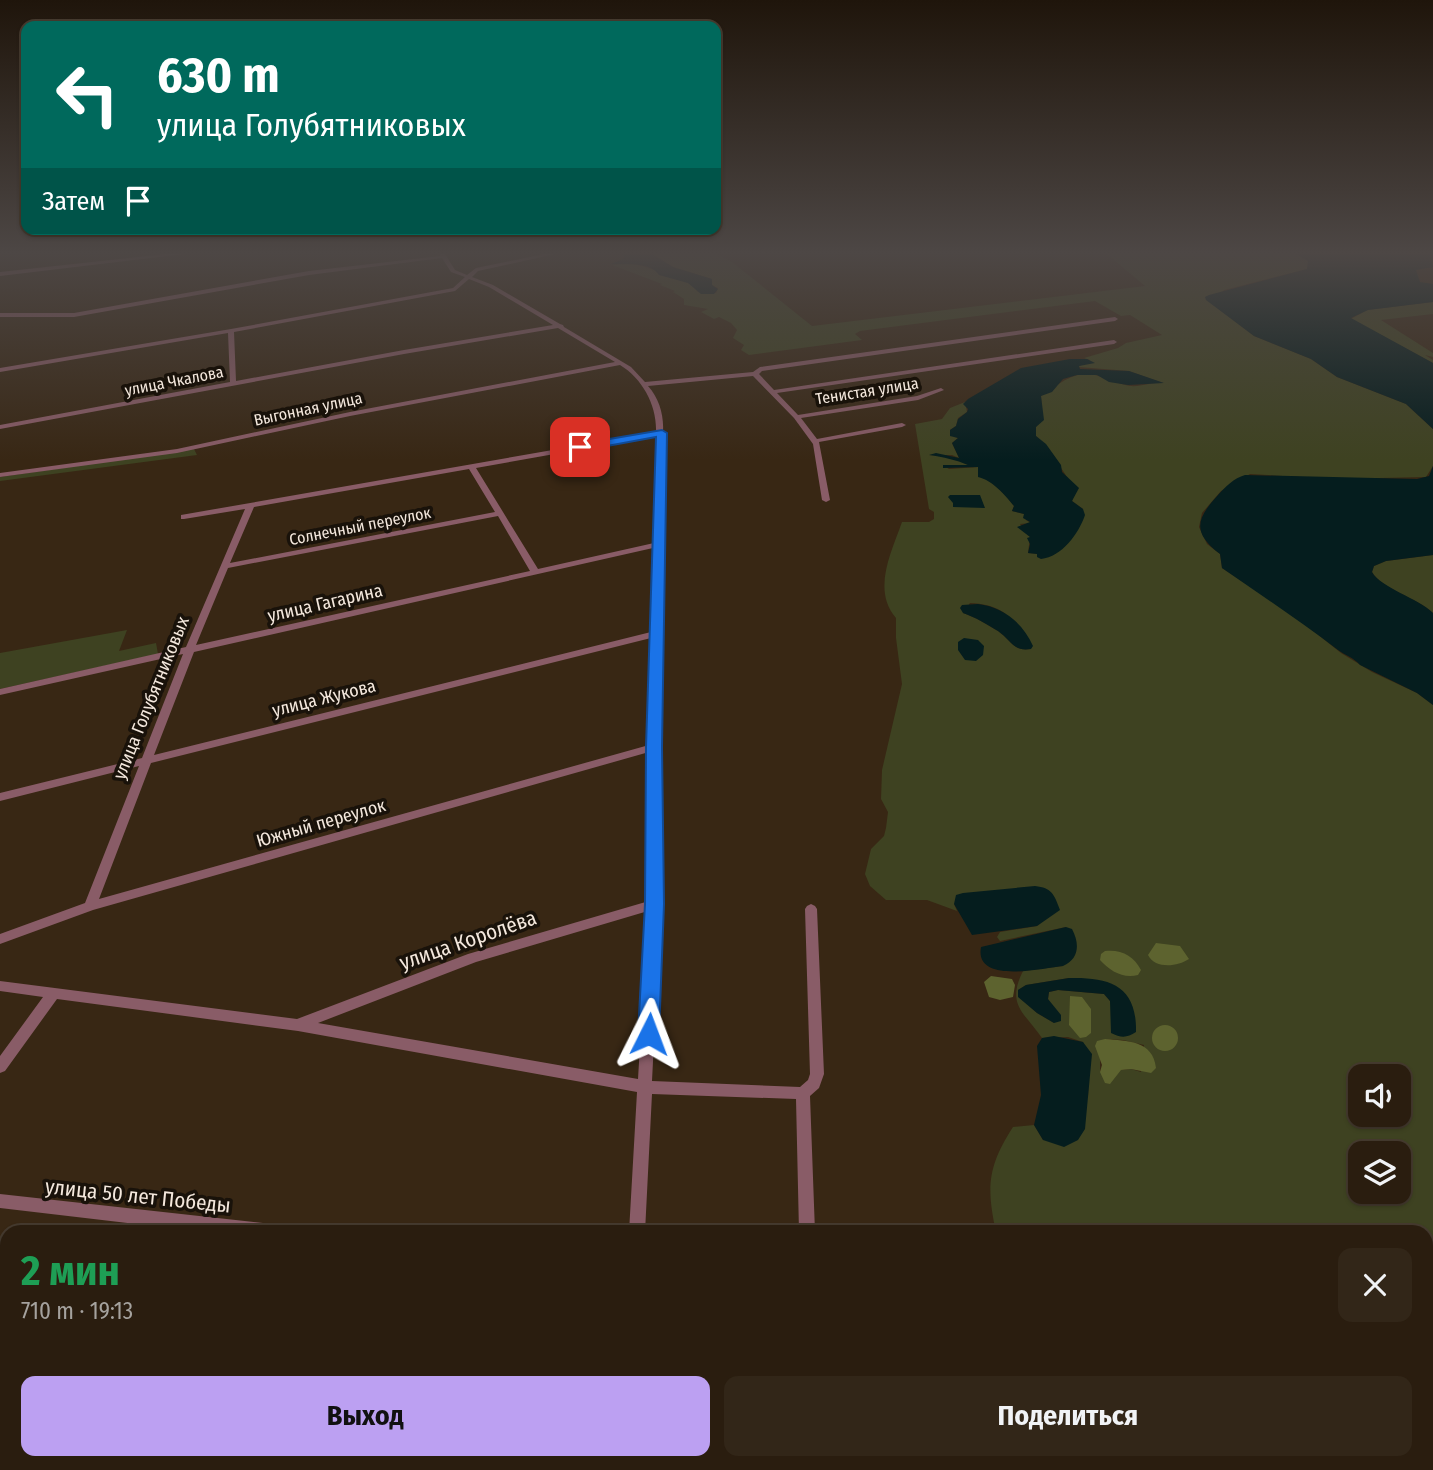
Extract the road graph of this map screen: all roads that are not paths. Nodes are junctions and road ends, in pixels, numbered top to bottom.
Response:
1 (276, 323) edge
2 (555, 323) edge
3 (1089, 323) edge
4 (561, 326) junction
5 (231, 331) junction
6 (1114, 342) dead end
7 (621, 363) junction
8 (0, 370) edge
9 (755, 374) junction
10 (233, 384) junction
11 (645, 384) junction
12 (941, 390) dead end
13 (773, 392) junction
14 (796, 416) junction
15 (902, 425) dead end
16 (0, 428) edge
17 (662, 433) junction
18 (815, 441) junction
19 (472, 467) junction
20 (0, 475) edge
21 (826, 500) dead end
22 (250, 506) junction
23 (498, 514) junction
24 (184, 517) dead end
25 (657, 545) junction
26 (227, 566) junction
27 (535, 572) junction
28 (656, 634) junction
29 (190, 649) junction
30 (0, 692) edge
31 (654, 747) junction
32 (146, 760) junction
33 (0, 797) edge
34 (655, 904) junction
35 (90, 906) junction
36 (811, 909) dead end
37 (0, 939) edge
38 (0, 986) edge
39 (54, 992) junction
40 (298, 1025) junction
41 (0, 1067) edge
42 (646, 1087) junction
43 (803, 1093) junction
44 (0, 1201) edge
45 (211, 1225) edge
46 (638, 1225) edge
47 (807, 1225) edge

1 - 5 street
2 - 4 street
3 - 9 street
4 - 7 street
4 - 10 street, улица Чкалова
5 - 8 street
5 - 10 street
6 - 13 street
7 - 11 street
7 - 20 street, Выгонная улица
9 - 11 street
9 - 13 street
10 - 16 street, улица Чкалова
11 - 17 street
12 - 14 street, Тенистая улица
13 - 14 street
14 - 18 street
15 - 18 street
17 - 19 street
17 - 25 street
18 - 21 street
19 - 22 street
19 - 23 street
22 - 24 street
22 - 26 street, улица Голубятниковых
23 - 26 street, Солнечный переулок
23 - 27 street
25 - 27 street, улица Гагарина
25 - 28 street
26 - 29 street, улица Голубятниковых
27 - 29 street, улица Гагарина
28 - 31 street
28 - 32 street, улица Жукова
29 - 30 street, улица Гагарина
29 - 32 street, улица Голубятниковых
31 - 34 street
31 - 35 street, Южный переулок
32 - 33 street, улица Жукова
32 - 35 street, улица Голубятниковых
34 - 40 street, улица Королёва
34 - 42 street
35 - 37 street, Южный переулок
36 - 43 street
38 - 39 street, улица Королёва
39 - 40 street, улица Королёва
39 - 41 street
40 - 42 street, улица Королёва
42 - 43 street, улица Королёва
42 - 46 street
43 - 47 street
44 - 45 street, улица 50 лет Победы

